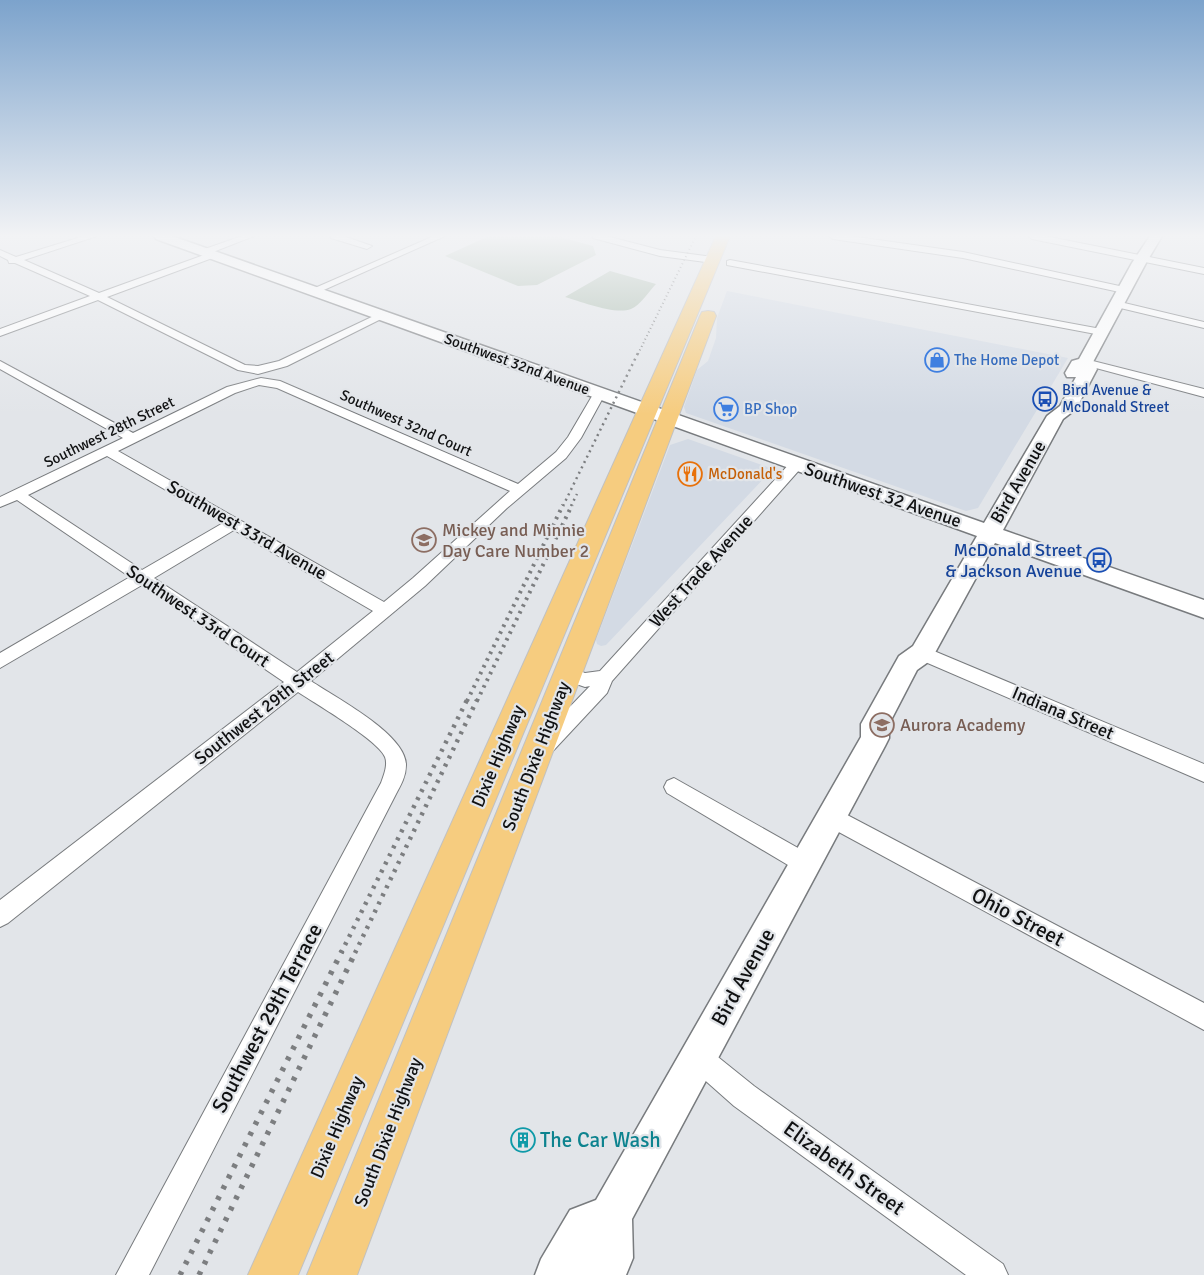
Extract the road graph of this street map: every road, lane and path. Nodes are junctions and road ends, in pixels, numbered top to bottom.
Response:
1 (95, 296) edge
2 (102, 296) edge
3 (325, 296) edge
4 (710, 296) edge
5 (888, 296) edge
6 (1121, 296) edge
7 (98, 297) junction
8 (714, 302) dead end
9 (1116, 304) junction
10 (382, 316) junction
11 (1204, 324) edge
12 (1101, 332) junction
13 (0, 333) edge
14 (1085, 362) junction
15 (0, 364) edge
16 (259, 376) junction
17 (1204, 393) edge
18 (599, 394) junction
19 (658, 415) junction
20 (133, 438) junction
21 (107, 450) junction
22 (796, 465) junction
23 (519, 490) junction
24 (17, 494) junction
25 (0, 503) edge
26 (235, 523) junction
27 (989, 533) junction
28 (141, 577) junction
29 (1204, 609) edge
30 (386, 610) junction
31 (922, 653) junction
32 (0, 661) edge
33 (568, 674) junction
34 (605, 677) junction
35 (298, 682) junction
36 (536, 756) junction
37 (396, 760) joint
38 (1204, 773) edge
39 (674, 787) dead end
40 (832, 817) junction
41 (806, 864) junction
42 (0, 915) edge
43 (1204, 1017) edge
44 (699, 1058) junction
45 (610, 1216) junction
46 (132, 1275) edge
47 (273, 1275) edge
48 (332, 1275) edge
49 (557, 1275) edge
50 (602, 1275) edge
51 (992, 1275) edge

1 - 7 street, Southwest 32nd Court
2 - 7 street
3 - 10 street, Southwest 32nd Avenue
4 - 19 highway, Dixie Highway
5 - 12 street
6 - 9 street, Bird Avenue
7 - 13 street
7 - 16 street, Southwest 32nd Court
8 - 19 highway, South Dixie Highway
9 - 11 street
9 - 12 street, Bird Avenue
10 - 16 street, Southwest 28th Street
10 - 18 street, Southwest 32nd Avenue
12 - 14 street, Bird Avenue
14 - 17 street
14 - 27 street, Bird Avenue
15 - 20 street
16 - 20 street, Southwest 28th Street
16 - 23 street, Southwest 32nd Court
18 - 19 street, Southwest 32nd Avenue
18 - 23 street
19 - 22 street, Southwest 32 Avenue
19 - 33 highway, South Dixie Highway
19 - 47 highway, Dixie Highway
20 - 21 street, Southwest 28th Street
21 - 24 street, Southwest 28th Street
21 - 26 street, Southwest 33rd Avenue
22 - 27 street, Southwest 32 Avenue
22 - 34 street, West Trade Avenue
23 - 30 street, Southwest 29th Street
24 - 25 street, Southwest 28th Street
24 - 28 street, Southwest 33rd Court
26 - 28 street
26 - 30 street, Southwest 33rd Avenue
27 - 29 street, Southwest 32 Avenue
27 - 31 street, Bird Avenue
28 - 32 street
28 - 35 street, Southwest 33rd Court
30 - 35 street, Southwest 29th Street
31 - 38 street, Indiana Street
31 - 40 street, Bird Avenue
33 - 34 street
33 - 36 highway, South Dixie Highway
34 - 36 street, West Trade Avenue
35 - 37 street, Southwest 33rd Court
35 - 42 street, Southwest 29th Street
36 - 48 highway, South Dixie Highway
37 - 46 street, Southwest 29th Terrace
39 - 41 street
40 - 41 street, Bird Avenue
40 - 43 street, Ohio Street
41 - 44 street, Bird Avenue
44 - 45 street, Bird Avenue
44 - 51 street, Elizabeth Street
45 - 49 street
45 - 50 street

